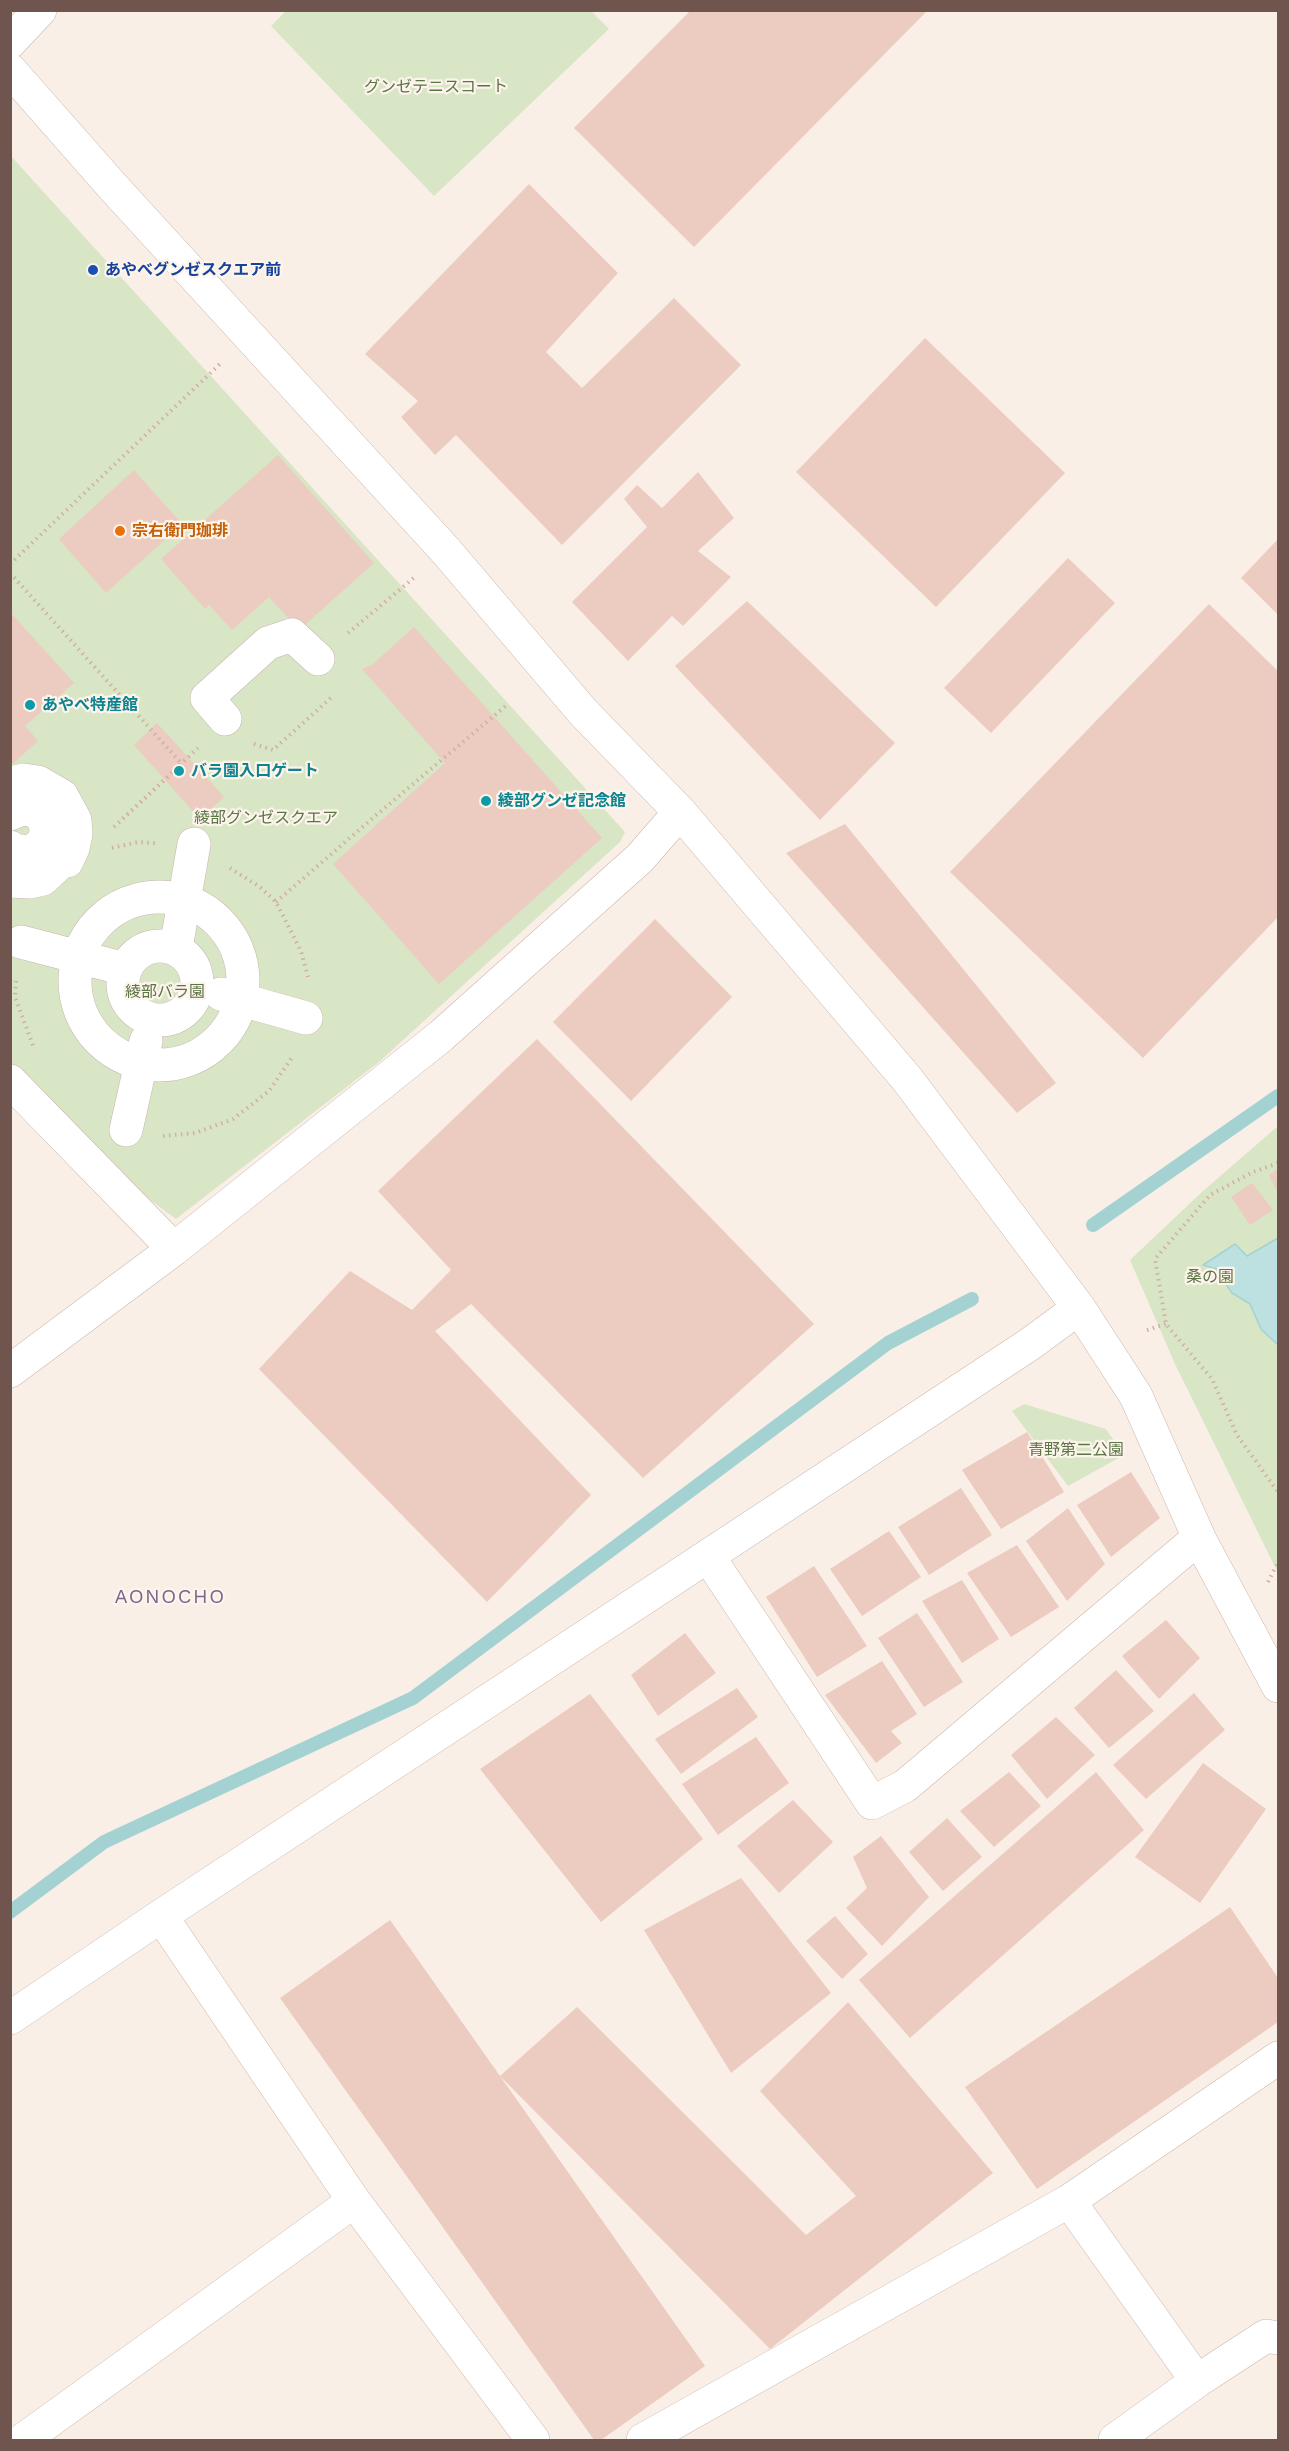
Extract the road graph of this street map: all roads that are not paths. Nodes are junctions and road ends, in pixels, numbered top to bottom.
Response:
1 (40, 10) edge
2 (10, 42) edge
3 (10, 70) edge
4 (318, 659) road end
5 (225, 718) road end
6 (10, 783) edge
7 (680, 812) junction
8 (42, 835) edge
9 (194, 844) road end
10 (10, 881) edge
11 (183, 900) junction
12 (21, 942) dead end
13 (176, 948) junction
14 (78, 958) junction
15 (125, 969) junction
16 (198, 987) junction
17 (241, 999) junction
18 (306, 1018) road end
19 (152, 1019) junction
20 (141, 1063) junction
21 (10, 1081) edge
22 (141, 1133) road end
23 (174, 1249) junction
24 (1079, 1308) junction
25 (10, 1371) edge
26 (1200, 1540) junction
27 (708, 1556) junction
28 (1278, 1686) edge
29 (161, 1916) junction
30 (10, 2018) edge
31 (1278, 2058) edge
32 (354, 2201) junction
33 (1069, 2201) junction
34 (1278, 2338) edge
35 (1197, 2381) junction
36 (23, 2440) edge
37 (533, 2440) edge
38 (643, 2440) edge
39 (1115, 2440) edge

1 - 2 street
3 - 7 street
4 - 5 street
6 - 8 street
7 - 23 street
7 - 24 street
8 - 10 street
9 - 11 street
11 - 13 street
11 - 14 street
11 - 17 street
12 - 14 street
13 - 15 street
13 - 16 street
14 - 15 street
14 - 20 street
15 - 19 street
16 - 17 street
16 - 19 street
17 - 18 street
17 - 20 street
19 - 20 street
20 - 22 street
21 - 23 street
23 - 25 street
24 - 26 street
24 - 27 street
26 - 27 street
26 - 28 street
27 - 29 street
29 - 30 street
29 - 32 street
31 - 33 street
32 - 36 street
32 - 37 street
33 - 35 street
33 - 38 street
34 - 35 street
35 - 39 street

